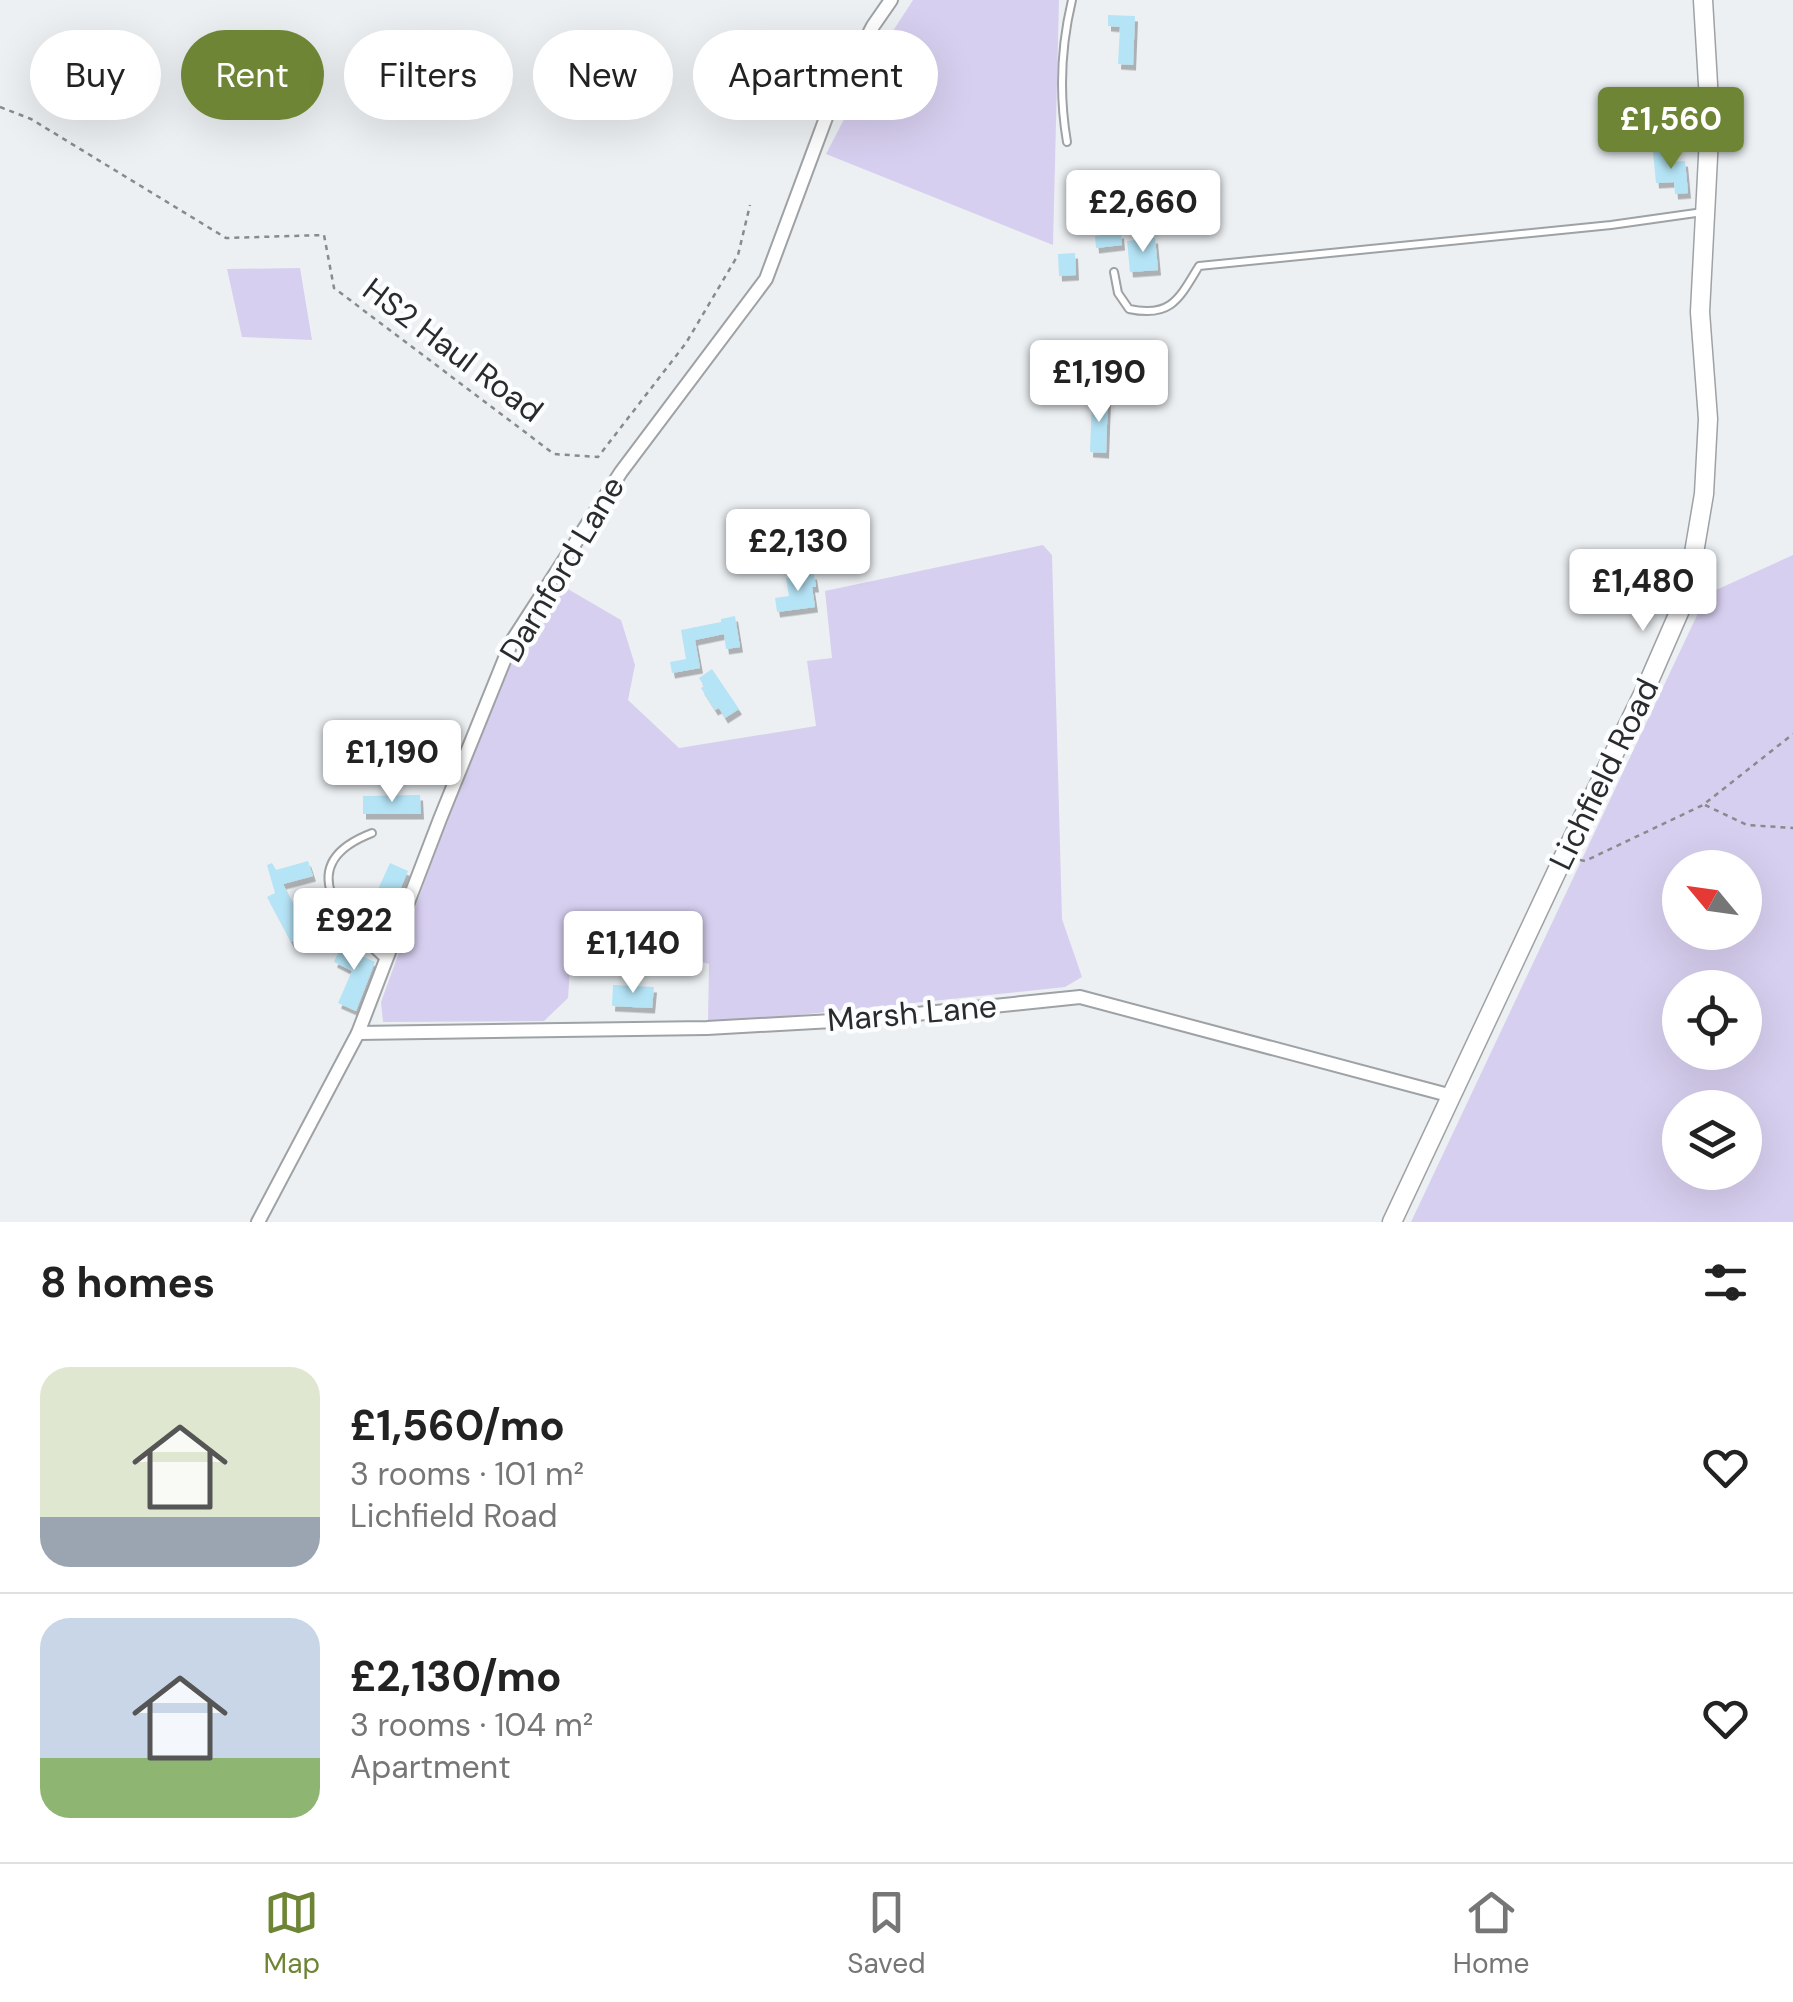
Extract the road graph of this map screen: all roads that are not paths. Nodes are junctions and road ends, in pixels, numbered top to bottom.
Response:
1 (892, 0) edge
2 (1072, 0) edge
3 (1703, 0) edge
4 (1067, 142) dead end
5 (1704, 212) junction
6 (1114, 272) dead end
7 (372, 834) dead end
8 (386, 961) junction
9 (358, 1033) junction
10 (1452, 1096) junction
11 (258, 1222) edge
12 (1392, 1222) edge

1 - 8 street, Darnford Lane
2 - 4 lane
3 - 5 street, Lichfield Road
5 - 6 lane
5 - 10 street, Lichfield Road
7 - 8 lane
8 - 9 street, Darnford Lane
9 - 10 street, Marsh Lane
9 - 11 street, Darnford Lane
10 - 12 street, Lichfield Road

